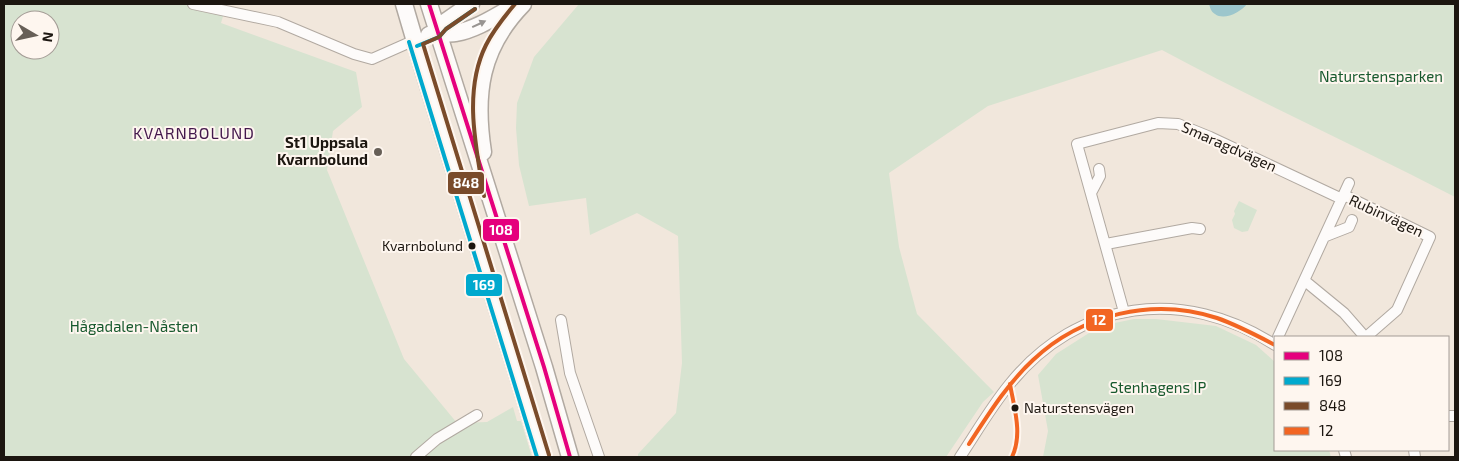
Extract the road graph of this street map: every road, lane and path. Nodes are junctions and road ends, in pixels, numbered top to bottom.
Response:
1 (193, 4) edge
2 (404, 4) edge
3 (429, 4) edge
4 (463, 4) edge
5 (518, 4) edge
6 (523, 4) edge
7 (436, 32) junction
8 (415, 40) junction
9 (1098, 168) dead end
10 (1349, 183) dead end
11 (1091, 193) junction
12 (1343, 197) junction
13 (491, 204) junction
14 (1352, 220) dead end
15 (1200, 229) dead end
16 (1326, 236) junction
17 (1106, 244) junction
18 (1305, 281) junction
19 (1124, 312) junction
20 (561, 320) dead end
21 (1279, 336) edge
22 (1365, 336) edge
23 (1367, 336) edge
24 (1274, 341) edge
25 (477, 415) dead end
26 (416, 457) edge
27 (543, 457) edge
28 (570, 457) edge
29 (599, 457) edge
30 (960, 457) edge

1 - 8 street
2 - 8 main road
3 - 7 main road
4 - 7 main road
7 -> 5 main road
6 - 13 main road
7 - 8 main road
7 - 13 main road
8 - 27 main road
9 - 11 street
10 - 12 street
11 - 12 street, Smaragdvägen
11 - 17 street, Smaragdvägen
12 - 16 street, Rubinvägen
12 - 23 street, Rubinvägen
13 - 28 main road
14 - 16 street
15 - 17 street
16 - 18 street, Rubinvägen
17 - 19 street, Smaragdvägen
18 - 21 street, Rubinvägen
18 - 22 street, Rubinvägen
19 - 24 street
19 - 30 street
20 - 29 street
25 - 26 street

